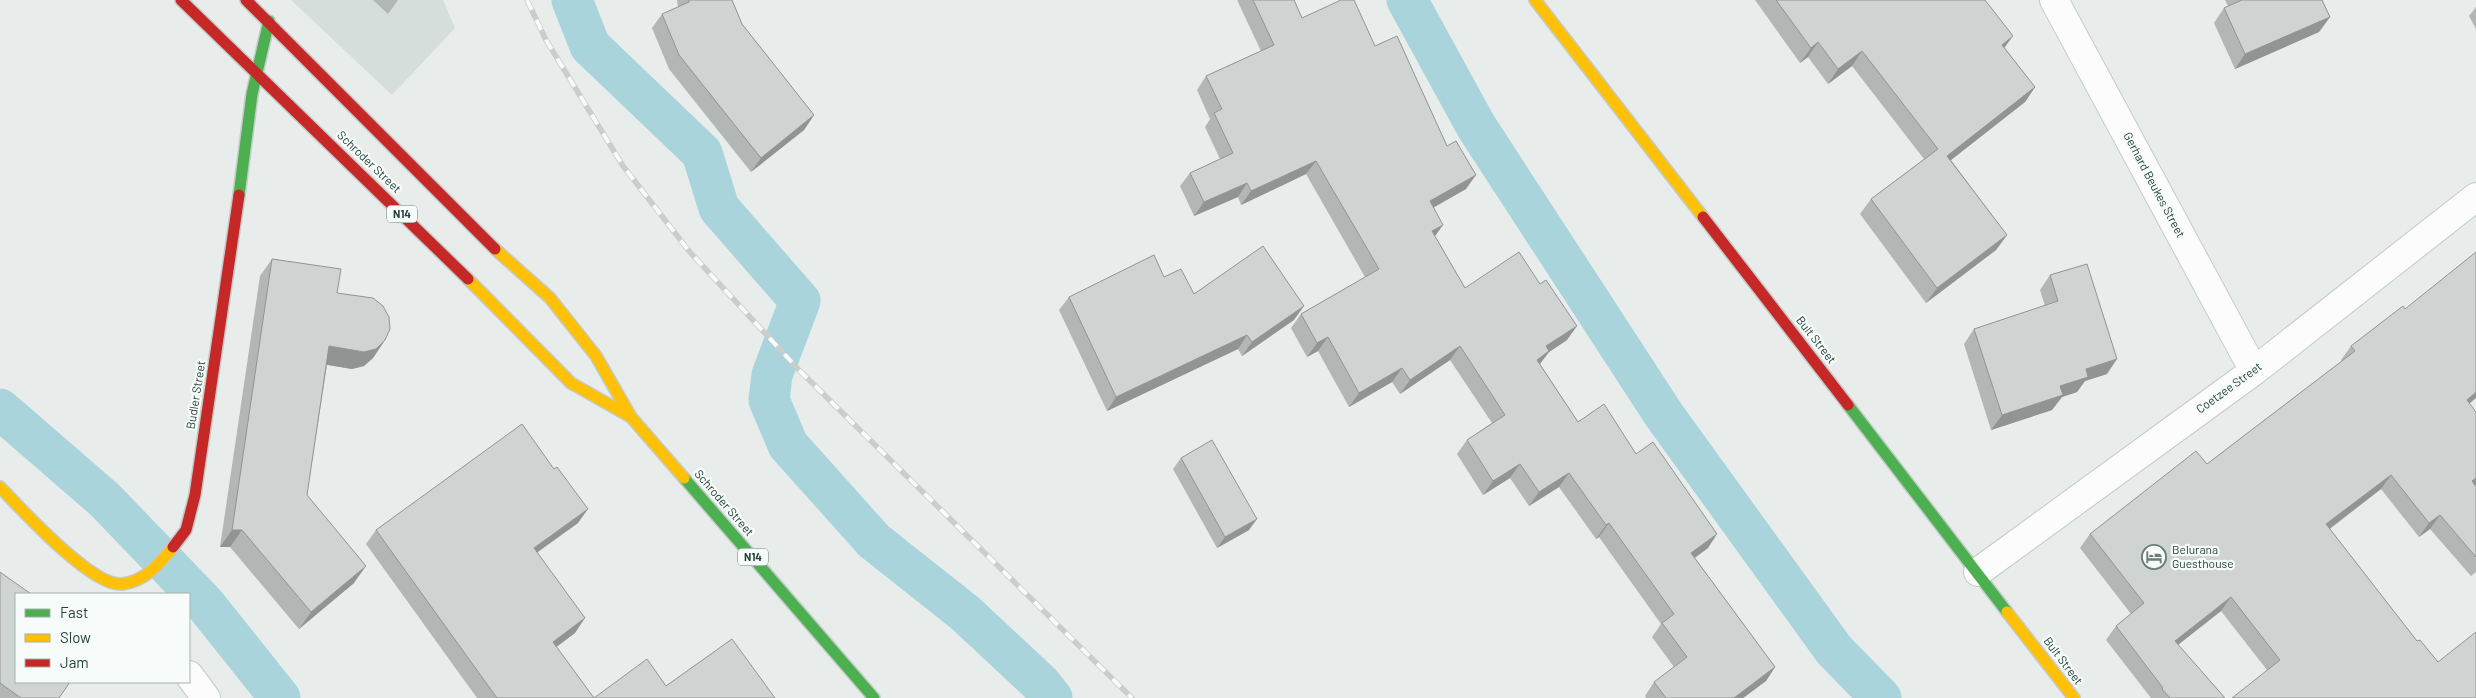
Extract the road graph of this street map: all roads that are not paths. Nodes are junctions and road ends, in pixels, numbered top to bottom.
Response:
1 (181, 0) edge
2 (246, 0) edge
3 (1535, 0) edge
4 (2054, 0) edge
5 (269, 21) junction
6 (256, 71) junction
7 (2476, 197) edge
8 (2254, 370) junction
9 (631, 416) junction
10 (0, 487) edge
11 (1978, 572) junction
12 (124, 589) edge
13 (190, 676) edge
14 (206, 698) edge
15 (874, 698) edge
16 (2074, 698) edge

1 - 6 main road, Schroder Street / N14
2 - 5 main road, Schroder Street / N14
3 - 11 main road, Bult Street
4 - 8 street, Gerhard Beukes Street
5 - 6 main road, Budler Street
5 - 9 main road, Schroder Street / N14
6 - 9 main road, Schroder Street / N14
6 - 12 main road, Budler Street
7 - 8 street, Coetzee Street
8 - 11 street, Coetzee Street
9 - 15 main road, Schroder Street / N14
10 - 12 main road, Budler Street
11 - 16 main road, Bult Street
13 - 14 street

